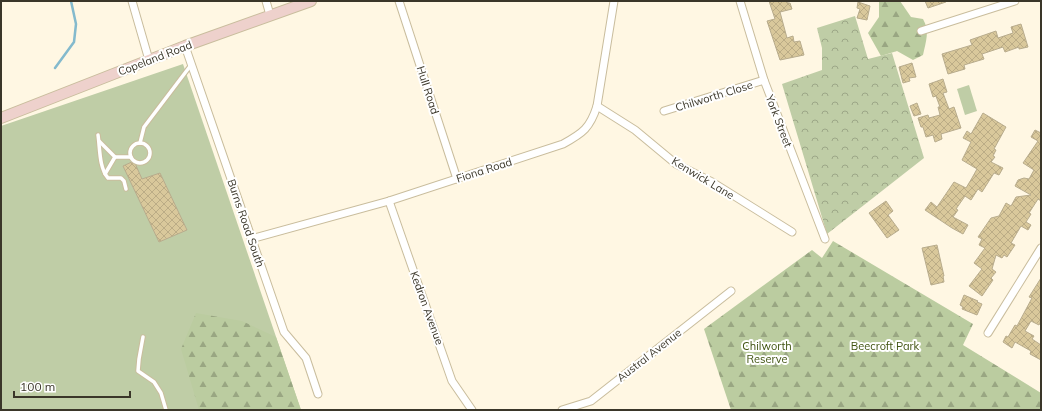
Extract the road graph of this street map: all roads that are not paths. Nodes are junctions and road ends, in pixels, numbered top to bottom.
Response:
1 (132, 1) edge
2 (266, 1) edge
3 (311, 1) edge
4 (399, 1) edge
5 (614, 1) edge
6 (740, 1) edge
7 (1015, 1) edge
8 (270, 15) junction
9 (921, 31) dead end
10 (185, 46) junction
11 (149, 60) junction
12 (191, 65) junction
13 (764, 80) junction
14 (597, 106) junction
15 (664, 111) dead end
16 (1, 118) edge
17 (98, 135) dead end
18 (99, 141) junction
19 (140, 143) junction
20 (115, 157) junction
21 (131, 157) junction
22 (104, 174) junction
23 (457, 179) junction
24 (126, 189) dead end
25 (389, 201) junction
26 (792, 232) dead end
27 (251, 239) junction
28 (825, 239) dead end
29 (1041, 248) edge
30 (731, 291) dead end
31 (988, 333) dead end
32 (143, 337) dead end
33 (318, 394) dead end
34 (166, 410) edge
35 (472, 410) edge
36 (562, 410) edge

1 - 11 street
2 - 8 street
3 - 8 main road, Copeland Road
4 - 23 street, Hull Road
5 - 14 street, Fiona Road
6 - 13 street, York Street
7 - 9 street
8 - 10 main road, Copeland Road
10 - 11 main road, Copeland Road
10 - 12 street, Burns Road South
11 - 16 main road, Copeland Road
12 - 19 lane
12 - 27 street, Burns Road South
13 - 15 street, Chilworth Close
13 - 28 street, York Street
14 - 23 street, Fiona Road
14 - 26 street, Kenwick Lane
17 - 18 lane
18 - 20 lane
18 - 22 lane
19 - 21 lane
19 - 21 lane
20 - 21 lane
20 - 22 lane
22 - 24 lane
23 - 25 street, Fiona Road
25 - 27 street, Fiona Road
25 - 35 street, Kedron Avenue
27 - 33 street, Burns Road South
29 - 31 street
30 - 36 street, Austral Avenue
32 - 34 lane

